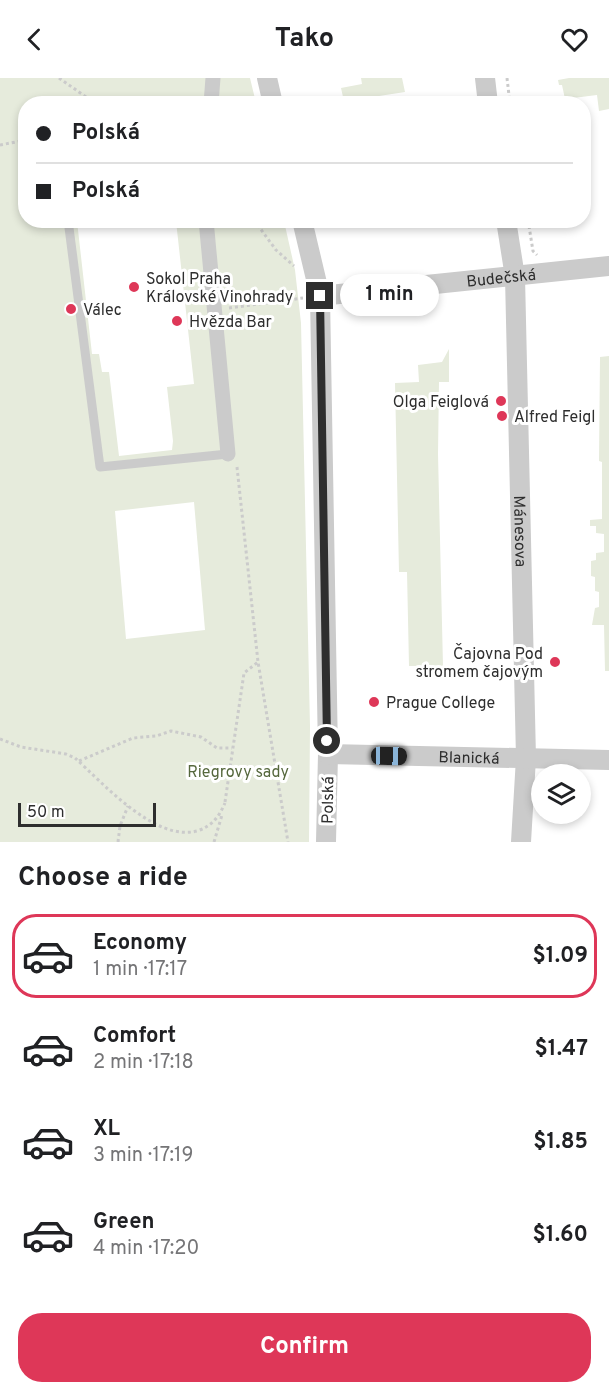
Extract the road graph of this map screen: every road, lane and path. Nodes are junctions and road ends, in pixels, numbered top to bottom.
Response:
1 (59, 78) edge
2 (213, 78) edge
3 (267, 78) edge
4 (484, 78) edge
5 (507, 78) edge
6 (85, 96) edge
7 (212, 96) edge
8 (271, 96) edge
9 (487, 96) edge
10 (509, 96) edge
11 (18, 142) edge
12 (0, 145) edge
13 (69, 228) edge
14 (207, 228) edge
15 (260, 228) edge
16 (304, 228) edge
17 (507, 228) edge
18 (529, 228) edge
19 (537, 254) dead end
20 (609, 266) edge
21 (298, 270) dead end
22 (515, 277) junction
23 (301, 289) dead end
24 (320, 296) junction
25 (298, 298) dead end
26 (303, 309) dead end
27 (215, 310) junction
28 (228, 454) junction
29 (258, 662) junction
30 (0, 739) edge
31 (232, 748) junction
32 (328, 754) junction
33 (526, 758) junction
34 (609, 760) edge
35 (79, 762) junction
36 (225, 803) junction
37 (128, 806) junction
38 (118, 842) edge
39 (214, 842) edge
40 (288, 842) edge
41 (326, 842) edge
42 (520, 842) edge

1 - 6 path
2 - 7 street
3 - 8 street
4 - 9 street
5 - 10 path
11 - 12 path
13 - 28 lane
14 - 27 street
15 - 21 path
16 - 24 street, Polská
17 - 22 street, Mánesova
18 - 19 path
20 - 22 street, Budečská
22 - 24 street, Budečská
22 - 33 street, Mánesova
23 - 26 path
24 - 32 street, Polská
25 - 27 path
27 - 28 street
28 - 29 path
29 - 31 path
29 - 40 path
30 - 35 path
31 - 35 path
31 - 36 path
32 - 33 street, Blanická
32 - 41 street, Polská
33 - 34 street, Blanická
33 - 42 street, Mánesova
35 - 37 path
36 - 37 path
36 - 39 path
37 - 38 path

